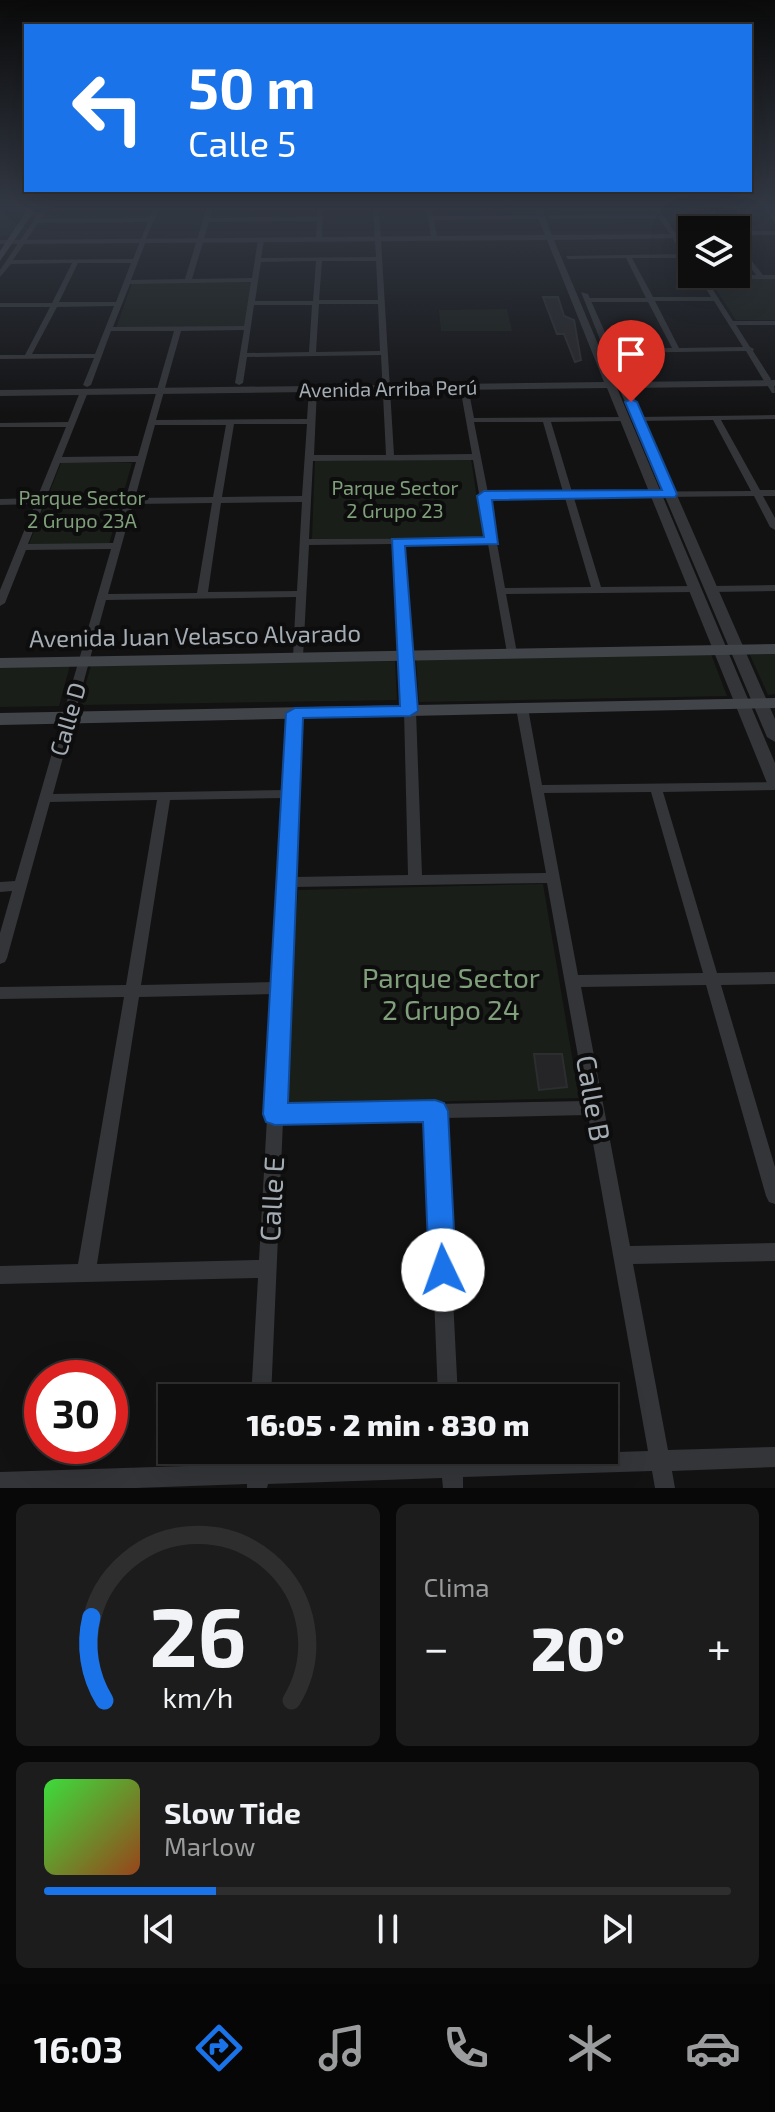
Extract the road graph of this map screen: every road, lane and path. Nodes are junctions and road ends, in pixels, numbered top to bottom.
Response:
1 (69, 276) edge
2 (129, 276) edge
3 (189, 276) edge
4 (256, 276) edge
5 (318, 276) edge
6 (380, 276) edge
7 (571, 276) edge
8 (577, 276) edge
9 (638, 276) edge
10 (750, 277) edge
11 (761, 277) joint
12 (775, 277) edge
13 (255, 280) junction
14 (188, 281) junction
15 (127, 282) junction
16 (709, 288) edge
17 (717, 299) junction
18 (587, 300) junction
19 (651, 300) junction
20 (316, 302) junction
21 (381, 302) junction
22 (252, 303) junction
23 (118, 304) junction
24 (0, 305) edge
25 (54, 305) junction
26 (732, 323) junction
27 (775, 323) edge
28 (248, 328) junction
29 (108, 329) junction
30 (178, 329) junction
31 (750, 349) junction
32 (677, 350) junction
33 (609, 351) junction
34 (384, 353) junction
35 (312, 354) junction
36 (244, 355) junction
37 (28, 356) junction
38 (98, 356) junction
39 (0, 357) edge
40 (239, 383) junction
41 (616, 383) junction
42 (772, 383) edge
43 (386, 385) junction
44 (0, 386) edge
45 (162, 387) junction
46 (464, 387) junction
47 (85, 388) junction
48 (313, 389) junction
49 (0, 393) edge
50 (775, 417) edge
51 (716, 418) junction
52 (631, 419) junction
53 (471, 420) junction
54 (546, 420) junction
55 (312, 421) junction
56 (230, 422) junction
57 (151, 423) junction
58 (71, 424) junction
59 (0, 425) edge
60 (390, 457) junction
61 (477, 457) junction
62 (309, 458) junction
63 (141, 459) junction
64 (57, 460) junction
65 (654, 493) junction
66 (756, 493) junction
67 (775, 493) edge
68 (670, 494) junction
69 (568, 495) junction
70 (484, 496) junction
71 (307, 499) junction
72 (217, 500) junction
73 (41, 501) junction
74 (129, 501) junction
75 (0, 502) edge
76 (775, 527) edge
77 (492, 541) junction
78 (305, 542) junction
79 (398, 542) junction
80 (117, 546) junction
81 (22, 547) junction
82 (775, 588) edge
83 (695, 589) junction
84 (712, 589) junction
85 (597, 590) junction
86 (501, 591) junction
87 (302, 594) junction
88 (202, 595) junction
89 (102, 597) junction
90 (1, 600) edge
91 (728, 649) junction
92 (775, 649) edge
93 (512, 653) junction
94 (404, 655) junction
95 (298, 657) junction
96 (84, 661) junction
97 (0, 663) edge
98 (759, 703) edge
99 (522, 708) junction
100 (410, 711) junction
101 (295, 713) junction
102 (67, 717) junction
103 (0, 719) edge
104 (775, 737) edge
105 (775, 784) edge
106 (656, 788) junction
107 (537, 789) junction
108 (291, 794) junction
109 (164, 796) junction
110 (46, 798) junction
111 (553, 878) junction
112 (415, 880) junction
113 (286, 882) junction
114 (21, 886) junction
115 (0, 887) edge
116 (0, 958) edge
117 (775, 978) edge
118 (711, 979) junction
119 (572, 981) junction
120 (281, 988) junction
121 (132, 991) junction
122 (0, 993) edge
123 (595, 1108) junction
124 (435, 1111) junction
125 (275, 1114) junction
126 (775, 1196) edge
127 (775, 1252) edge
128 (622, 1255) junction
129 (267, 1269) junction
130 (86, 1273) junction
131 (0, 1275) edge
132 (262, 1384) edge
133 (447, 1384) edge
134 (775, 1457) edge
135 (660, 1460) junction
136 (451, 1468) edge
137 (257, 1481) edge
138 (0, 1482) edge
139 (665, 1488) edge

1 - 25 street
2 - 15 street
3 - 14 street
4 - 13 street
5 - 20 street
6 - 21 street
7 - 41 street
8 - 18 street
9 - 19 street
10 - 11 street
11 - 12 street
13 - 14 street
13 - 22 street
14 - 15 street
15 - 23 street
16 - 17 street
17 - 19 street
17 - 26 street
18 - 19 street
18 - 33 street
19 - 32 street
20 - 21 street
20 - 22 street
20 - 35 street
21 - 34 street
22 - 28 street
23 - 25 street
23 - 29 street
24 - 25 street
25 - 37 street
26 - 27 street
26 - 31 street
28 - 30 street
28 - 36 street
29 - 30 street
29 - 38 street
30 - 45 street, Calle D
31 - 32 street
31 - 42 street
32 - 33 street
33 - 41 street
34 - 35 street
34 - 43 street
35 - 36 street
36 - 40 street
37 - 38 street
37 - 39 street
38 - 47 street
40 - 43 street, Avenida Arriba Perú
40 - 45 street, Avenida Arriba Perú
41 - 42 street, Avenida Arriba Perú
41 - 43 street, Avenida Arriba Perú
41 - 46 street, Avenida Arriba Perú
41 - 52 street
43 - 46 street, Avenida Arriba Perú
43 - 48 street, Avenida Arriba Perú
43 - 60 street
44 - 47 street, Avenida Arriba Perú
45 - 47 street, Avenida Arriba Perú
45 - 48 street, Avenida Arriba Perú
45 - 57 street, Calle D
46 - 53 street
47 - 49 street, Avenida Arriba Perú
47 - 58 street
48 - 55 street
50 - 51 street
51 - 52 street
51 - 66 street
52 - 54 street
52 - 65 street
52 - 68 street
53 - 54 street
53 - 61 street
54 - 69 street
55 - 56 street
55 - 62 street
56 - 57 street
56 - 72 street
57 - 63 street, Calle D
58 - 59 street
58 - 64 street
60 - 61 street
60 - 62 street
61 - 70 street
62 - 71 street
63 - 64 street
63 - 74 street, Calle D
64 - 73 street
65 - 68 street
65 - 69 street
65 - 83 street
66 - 67 street
66 - 68 street
66 - 76 street
68 - 84 street
69 - 70 street
69 - 85 street
70 - 77 street
71 - 72 street
71 - 78 street
72 - 74 street
72 - 88 street
73 - 75 street
73 - 81 street
74 - 80 street, Calle D
77 - 79 street
77 - 86 street
78 - 79 street
78 - 87 street
79 - 94 street
80 - 81 street
80 - 89 street, Calle D
81 - 90 street
82 - 84 street
83 - 85 street
83 - 91 street
84 - 91 street
85 - 86 street
86 - 93 street
87 - 88 street
87 - 95 street
88 - 89 street
89 - 96 street, Calle D
91 - 92 main road, Avenida Juan Velasco Alvarado
91 - 93 main road, Avenida Juan Velasco Alvarado
91 - 98 street
93 - 94 main road, Avenida Juan Velasco Alvarado
94 - 95 main road, Avenida Juan Velasco Alvarado
94 - 100 street
95 - 96 main road, Avenida Juan Velasco Alvarado
96 - 97 main road, Avenida Juan Velasco Alvarado
96 - 102 street, Calle D
98 - 99 main road
98 - 104 street
98 - 105 street
99 - 100 main road
99 - 107 street, Calle B
100 - 101 main road
100 - 112 street
101 - 102 main road
101 - 108 street, Calle E
102 - 103 main road
102 - 110 street, Calle D
105 - 106 street
106 - 107 street
106 - 118 street
107 - 111 street, Calle B
108 - 109 street
108 - 113 street, Calle E
109 - 110 street
109 - 121 street
110 - 114 street, Calle D
111 - 112 street
111 - 119 street, Calle B
112 - 113 street
113 - 120 street, Calle E
114 - 115 street
114 - 116 street, Calle D
117 - 118 street
118 - 119 street
118 - 126 street
119 - 123 street, Calle B
120 - 121 street
120 - 125 street, Calle E
121 - 122 street
121 - 130 street
123 - 124 street
123 - 128 street, Calle B
124 - 125 street
124 - 133 street
125 - 129 street, Calle E
127 - 128 street
128 - 135 street, Calle B
129 - 130 street
129 - 132 street, Calle E
130 - 131 street
134 - 135 street
135 - 136 street
135 - 139 street, Calle B
136 - 137 street
137 - 138 street

